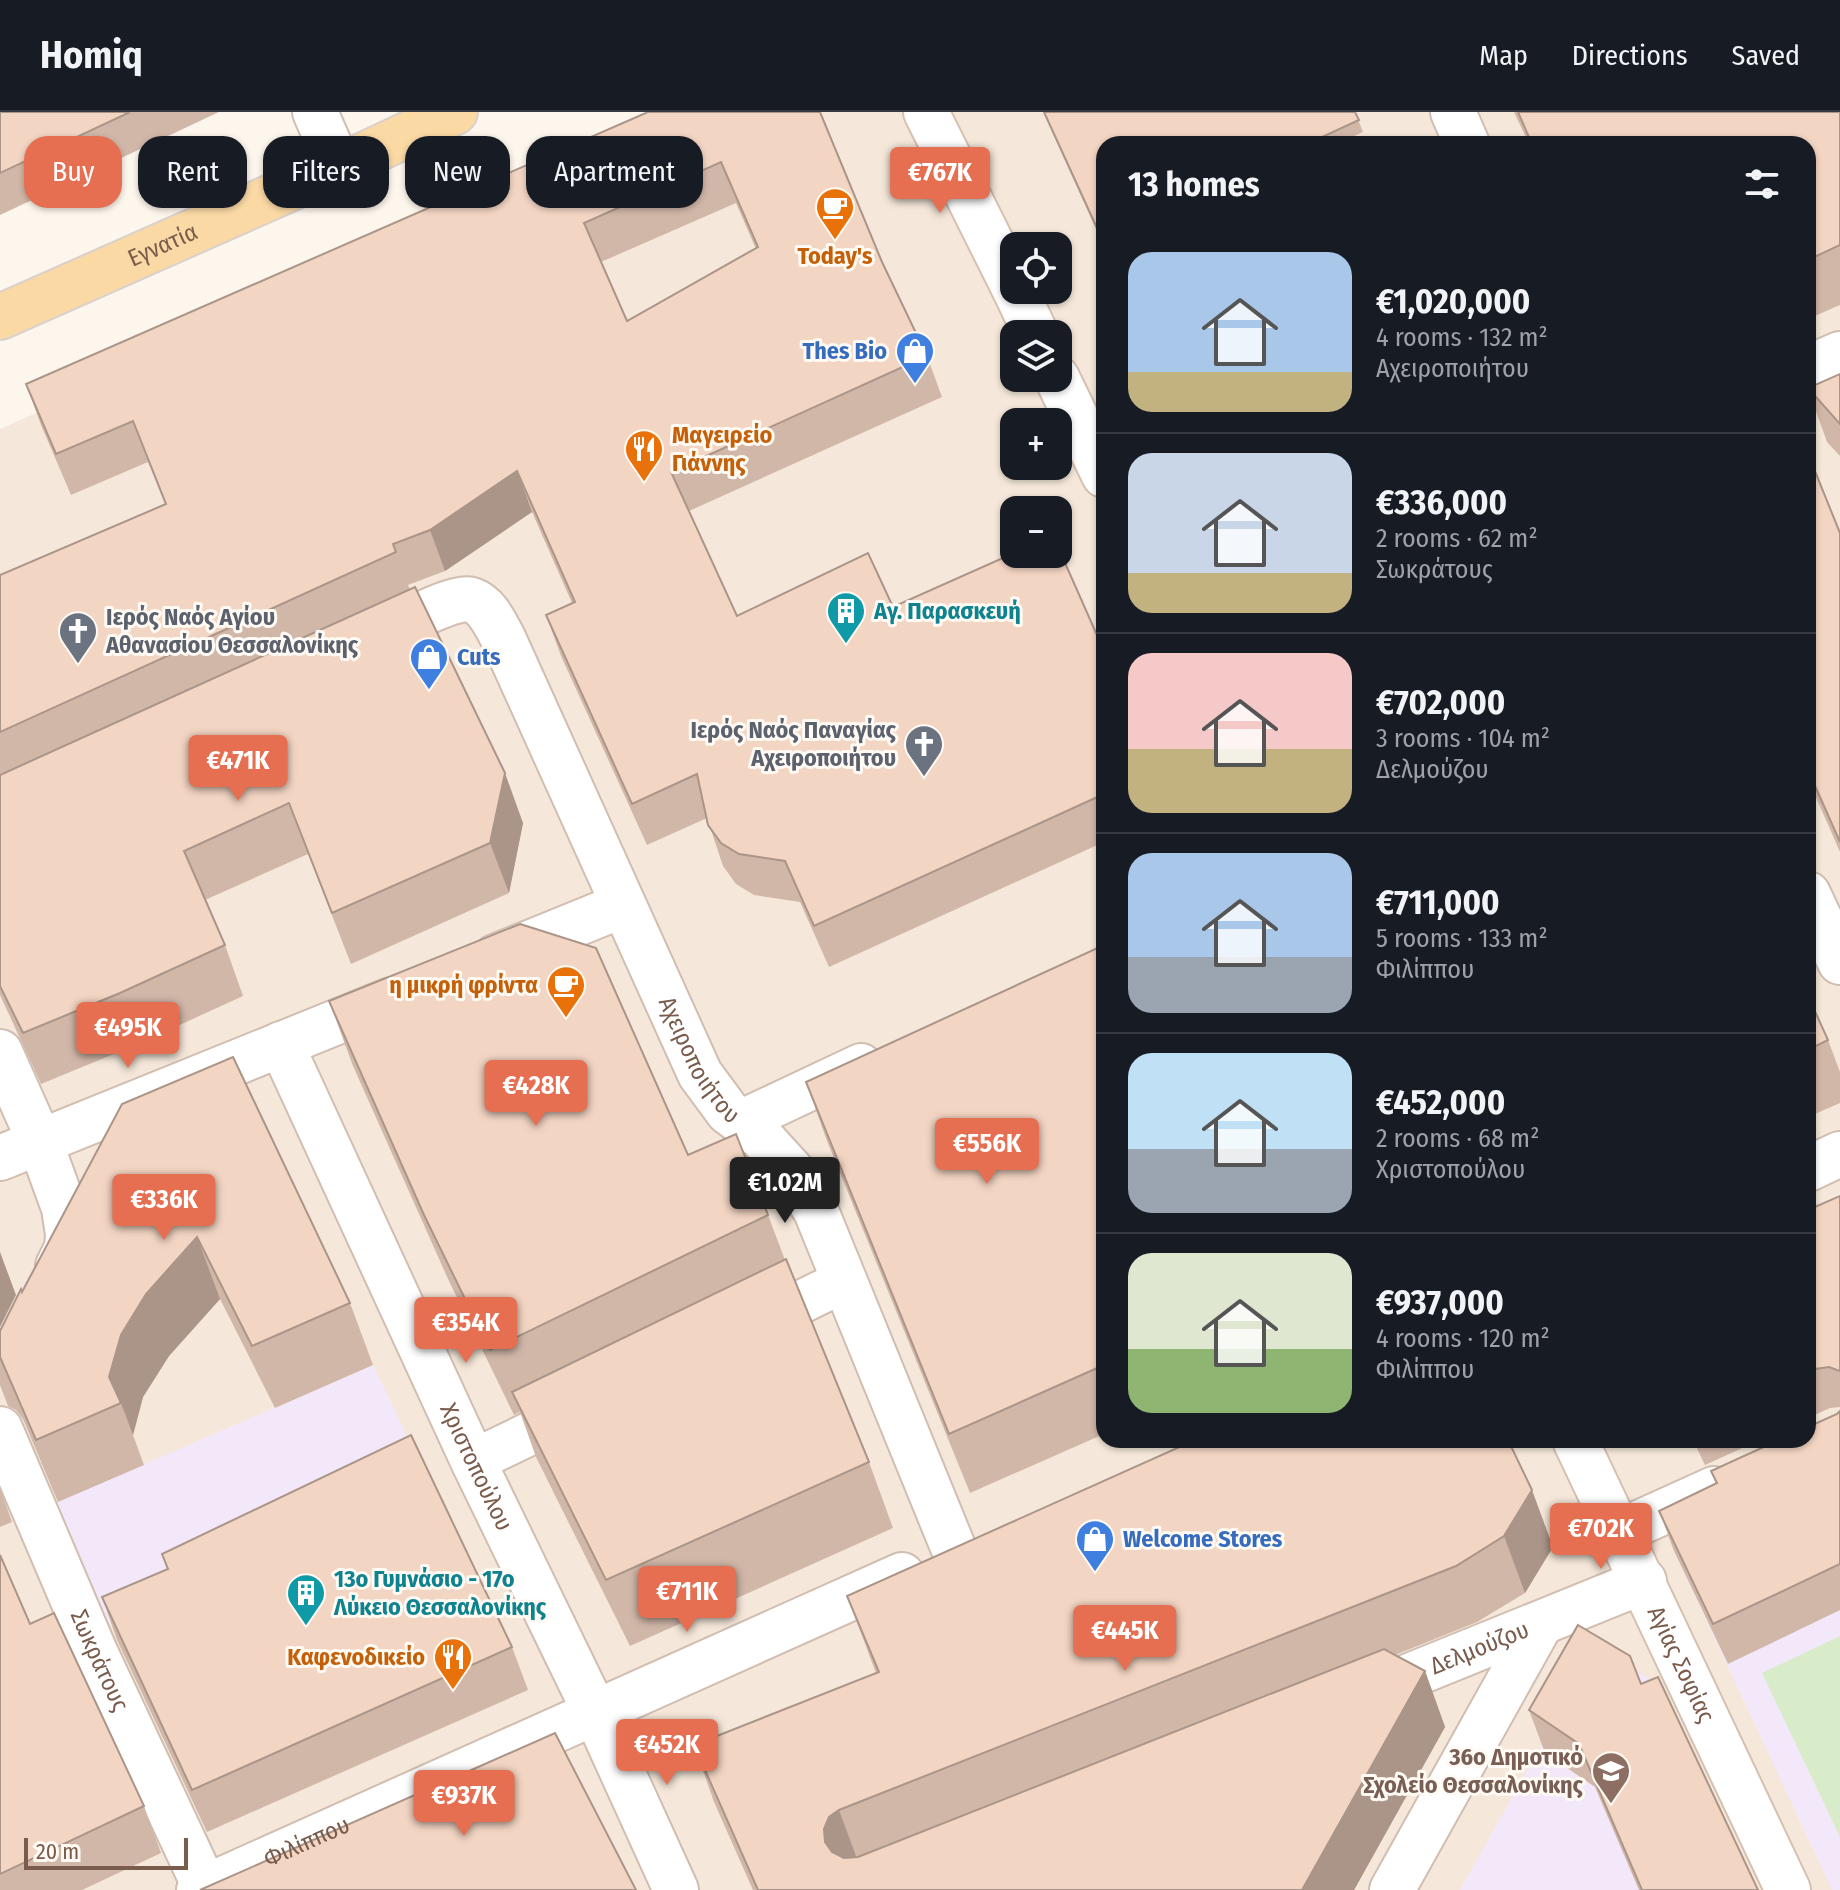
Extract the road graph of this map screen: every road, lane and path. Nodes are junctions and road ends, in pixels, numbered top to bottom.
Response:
1 (315, 112) edge
2 (455, 112) edge
3 (926, 112) edge
4 (1453, 112) edge
5 (325, 136) edge
6 (1464, 136) edge
7 (389, 143) edge
8 (263, 201) edge
9 (1000, 261) edge
10 (0, 317) edge
11 (1840, 354) edge
12 (1816, 364) edge
13 (1064, 392) edge
14 (1096, 458) edge
15 (343, 652) edge
16 (623, 905) junction
17 (1816, 911) edge
18 (1840, 962) edge
19 (281, 1044) junction
20 (894, 1050) edge
21 (0, 1052) edge
22 (740, 1122) junction
23 (40, 1142) junction
24 (1840, 1154) edge
25 (0, 1158) edge
26 (1816, 1165) edge
27 (844, 1281) junction
28 (41, 1301) edge
29 (716, 1344) edge
30 (616, 1392) edge
31 (0, 1429) edge
32 (1579, 1448) edge
33 (473, 1461) junction
34 (1743, 1475) edge
35 (1619, 1532) junction
36 (996, 1533) edge
37 (955, 1552) junction
38 (1644, 1581) junction
39 (1540, 1625) junction
40 (1336, 1706) edge
41 (595, 1712) junction
42 (202, 1889) edge
43 (676, 1890) edge
44 (1392, 1890) edge
45 (1788, 1890) edge

1 - 5 street
2 - 7 main road, Εγνατία
3 - 9 street
4 - 6 street
8 - 10 main road, Εγνατία
11 - 12 street
13 - 14 street
15 - 16 street, Αχειροποιήτου
16 - 19 street
16 - 22 street, Αχειροποιήτου
17 - 18 street
19 - 23 street
19 - 33 street, Χριστοπούλου
20 - 22 street
21 - 23 street
22 - 27 street, Αχειροποιήτου
23 - 25 street
23 - 28 street
24 - 26 street
27 - 29 street
27 - 37 street, Αχειροποιήτου
30 - 33 street
31 - 42 street, Σωκράτους
32 - 35 street, Αγίας Σοφίας
33 - 41 street, Χριστοπούλου
34 - 35 street
35 - 38 street, Αγίας Σοφίας
36 - 37 street, Φιλίππου
37 - 41 street, Φιλίππου
38 - 39 street, Δελμούζου
38 - 45 street, Αγίας Σοφίας
39 - 40 street, Δελμούζου
39 - 44 street
41 - 42 street, Φιλίππου
41 - 43 street, Χριστοπούλου

